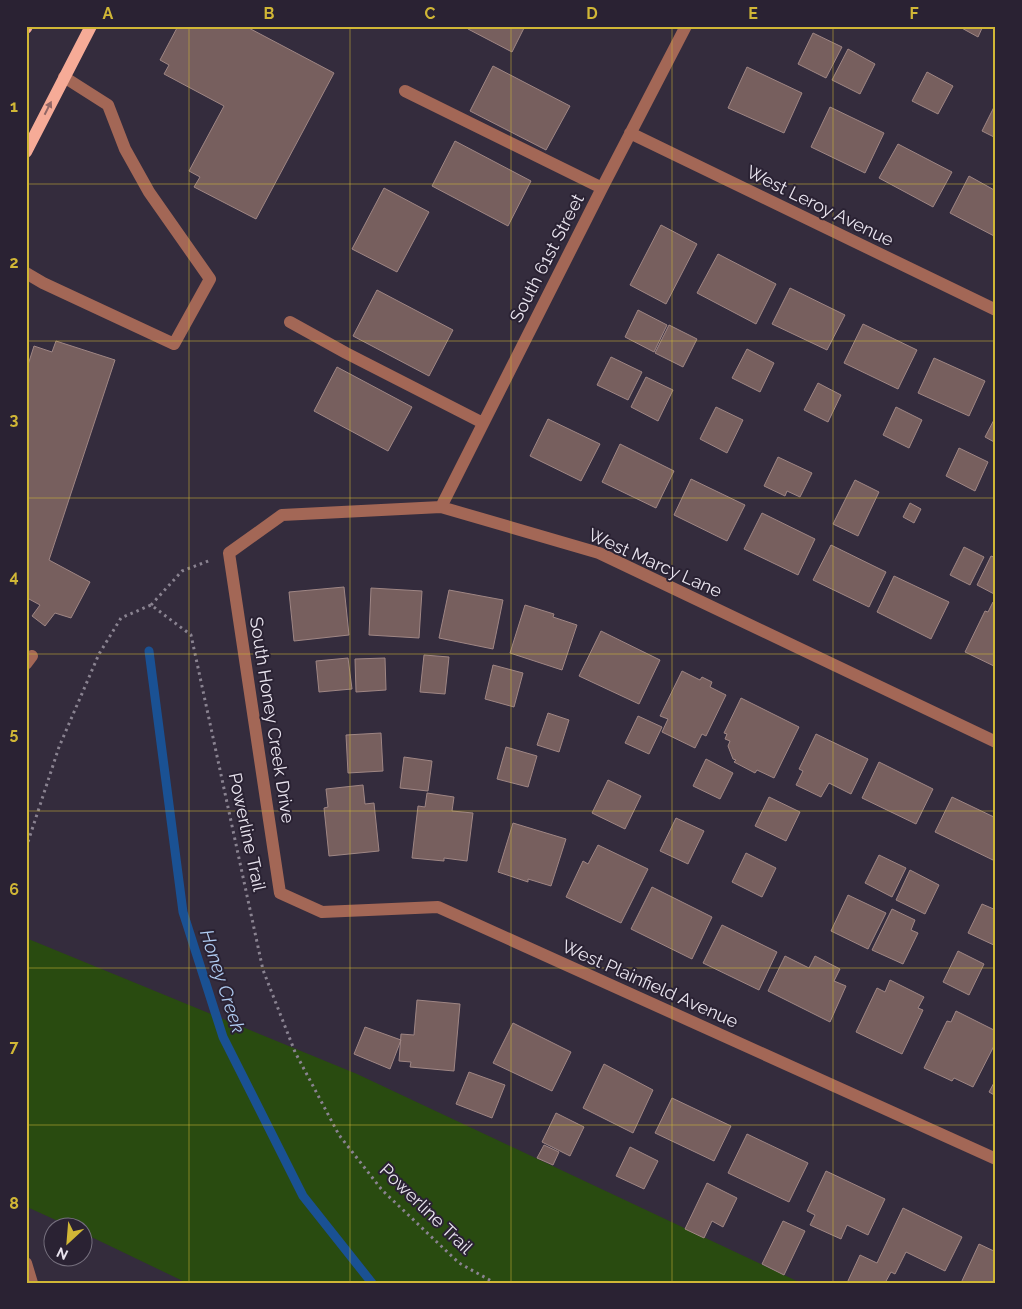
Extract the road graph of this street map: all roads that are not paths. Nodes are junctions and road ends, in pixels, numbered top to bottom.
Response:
1 (91, 26) edge
2 (686, 26) edge
3 (64, 77) junction
4 (405, 91) dead end
5 (630, 133) junction
6 (26, 152) edge
7 (602, 188) junction
8 (26, 273) edge
9 (996, 310) edge
10 (290, 322) dead end
11 (483, 423) junction
12 (441, 507) junction
13 (229, 553) joint
14 (996, 742) edge
15 (280, 893) joint
16 (996, 1159) edge
17 (26, 1263) edge
18 (32, 1283) edge

1 - 3 main road
2 - 5 street, South 61st Street
6 -> 3 main road
3 - 8 street
4 - 7 street
5 - 7 street, South 61st Street
5 - 9 street, West Leroy Avenue
7 - 11 street, South 61st Street
10 - 11 street
11 - 12 street, South 61st Street
12 - 13 street, West Marcy Lane
12 - 14 street, West Marcy Lane
13 - 15 street, South Honey Creek Drive
15 - 16 street, West Plainfield Avenue
17 - 18 street

